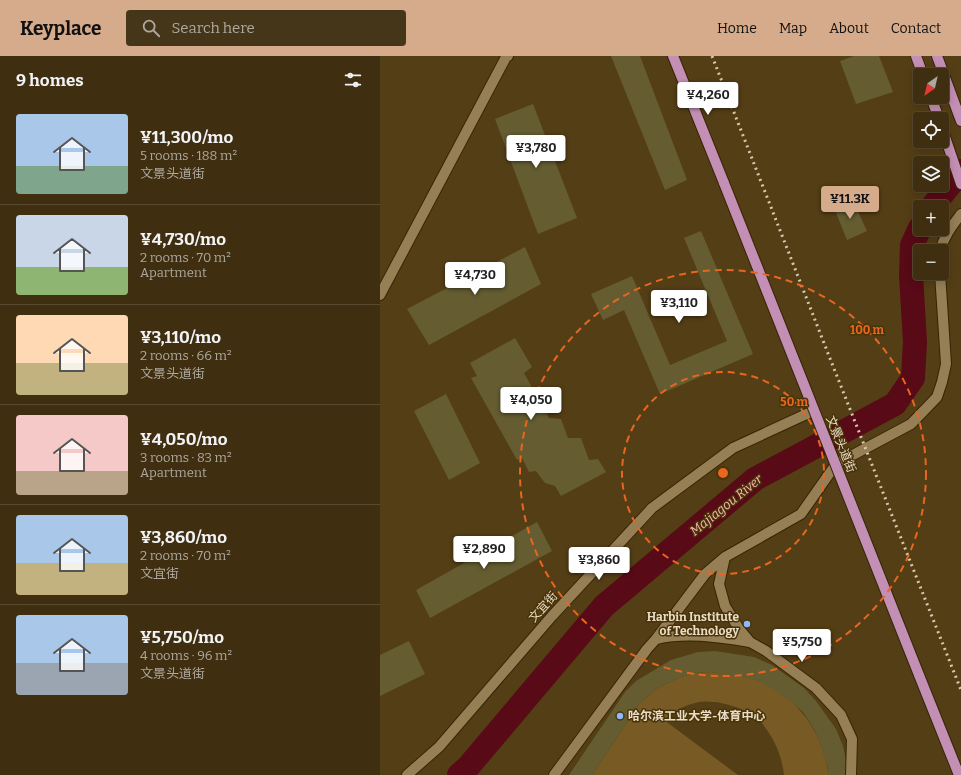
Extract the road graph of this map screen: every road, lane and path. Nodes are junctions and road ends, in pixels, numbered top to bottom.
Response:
1 (508, 56) edge
2 (673, 56) edge
3 (916, 56) edge
4 (937, 56) edge
5 (920, 68) edge
6 (960, 117) edge
7 (949, 148) edge
8 (961, 184) edge
9 (961, 214) edge
10 (942, 244) edge
11 (940, 280) edge
12 (380, 295) edge
13 (813, 411) junction
14 (725, 557) junction
15 (656, 639) junction
16 (750, 642) junction
17 (407, 775) edge
18 (554, 775) edge
19 (851, 775) edge
20 (959, 775) edge

1 - 12 street
2 - 13 main road, 文景头道街, bridge
3 - 5 main road
4 - 6 main road
7 - 8 main road
9 - 10 street
11 - 14 street
13 - 17 street, 文宜街
13 - 20 main road, 文景头道街, bridge
14 - 15 street
14 - 16 street
15 - 16 street
15 - 18 street
16 - 19 street

